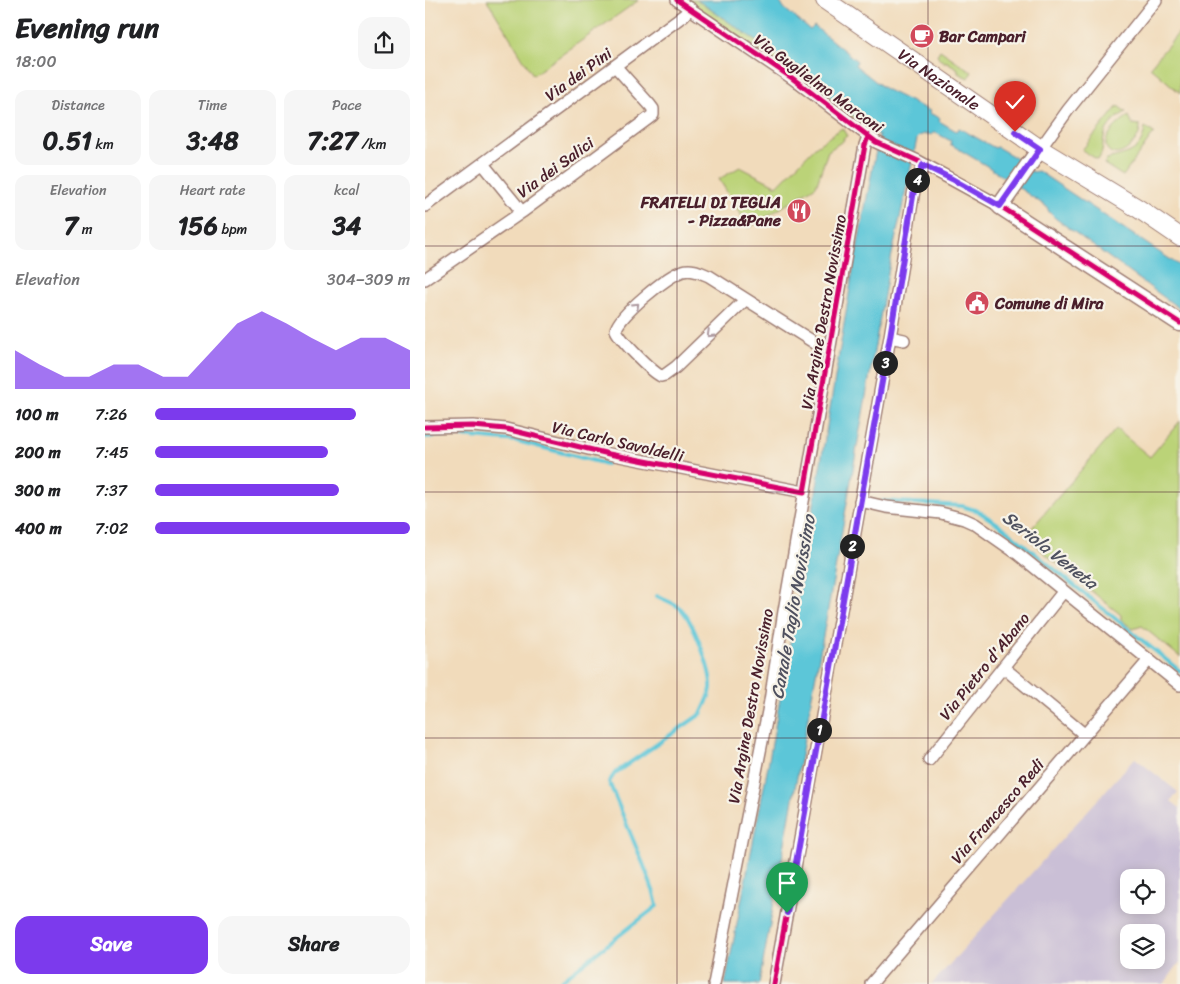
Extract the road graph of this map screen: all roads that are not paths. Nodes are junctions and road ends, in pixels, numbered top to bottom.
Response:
1 (677, 0) edge
2 (825, 0) edge
3 (1156, 0) edge
4 (690, 8) junction
5 (616, 67) junction
6 (872, 140) junction
7 (1040, 149) junction
8 (918, 162) junction
9 (483, 164) junction
10 (425, 206) edge
11 (1000, 206) junction
12 (521, 212) junction
13 (1180, 237) edge
14 (425, 279) edge
15 (745, 300) junction
16 (1180, 323) edge
17 (890, 337) junction
18 (904, 340) dead end
19 (829, 350) junction
20 (425, 427) edge
21 (804, 492) junction
22 (860, 500) junction
23 (1063, 592) junction
24 (1148, 661) junction
25 (1004, 668) junction
26 (1180, 685) edge
27 (1084, 734) junction
28 (929, 760) dead end
29 (714, 984) edge
30 (774, 984) edge
31 (871, 984) edge

1 - 4 street, Via Guglielmo Marconi
2 - 7 main road, Via Nazionale
3 - 7 street
4 - 5 street, Via dei Pini
4 - 6 street, Via Guglielmo Marconi
5 - 9 street, Via dei Pini
5 - 12 street, Via dei Salici
6 - 8 street, Via Guglielmo Marconi
6 - 19 street, Via Argine Destro Novissimo
7 - 11 street
7 - 13 main road, Via Nazionale
8 - 11 street, Via Guglielmo Marconi
8 - 17 street
9 - 10 street, Via dei Pini
9 - 12 street
11 - 16 street
12 - 14 street, Via dei Salici
15 -> 15 street
15 - 19 street
17 - 18 street
17 - 22 street
19 - 21 street, Via Argine Destro Novissimo
20 - 21 street, Via Carlo Savoldelli
21 - 29 street, Via Argine Destro Novissimo
22 - 23 street
22 - 30 street
23 - 24 street
23 - 25 street, Via Pietro d'Abano
24 - 26 street
24 - 27 street, Via Francesco Redi
25 - 27 street
25 - 28 street, Via Pietro d'Abano
27 - 31 street, Via Francesco Redi

